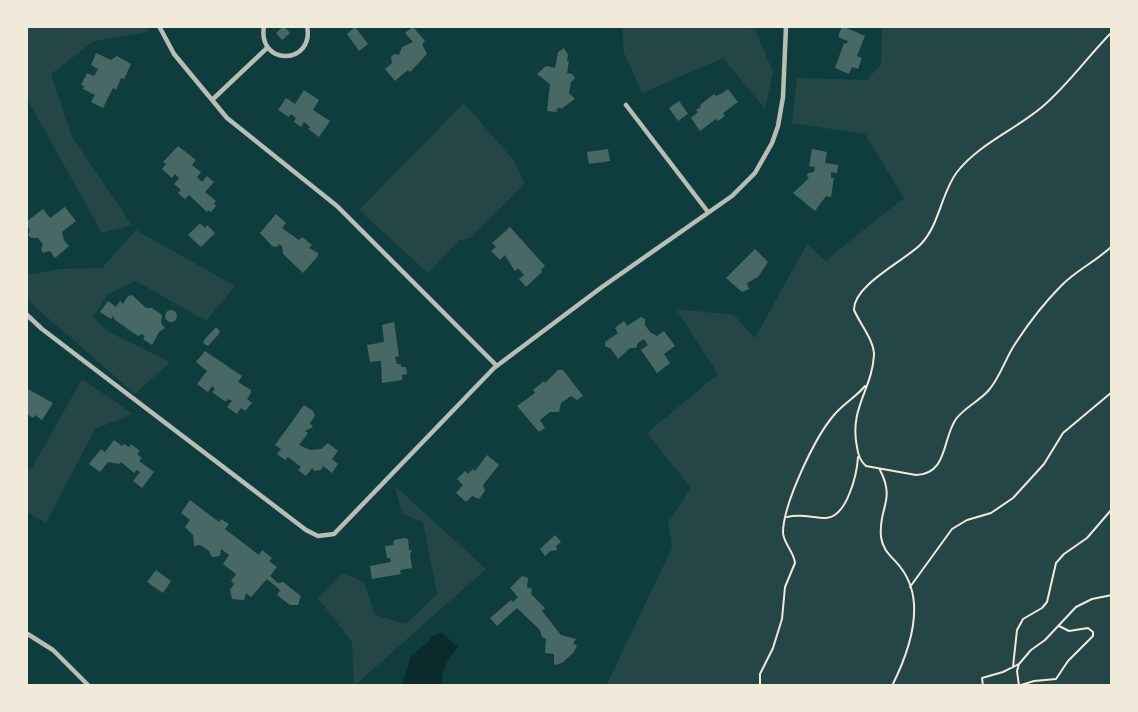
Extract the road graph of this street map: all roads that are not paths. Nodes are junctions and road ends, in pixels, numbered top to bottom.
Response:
1 (159, 26) edge
2 (264, 26) edge
3 (307, 26) edge
4 (786, 26) edge
5 (267, 48) junction
6 (211, 100) junction
7 (626, 105) dead end
8 (708, 212) junction
9 (26, 314) edge
10 (496, 366) junction
11 (26, 632) edge
12 (89, 686) edge

1 - 6 street
2 - 5 street
3 - 5 street
4 - 8 street
5 - 6 street
6 - 10 street
7 - 8 street
8 - 10 street
9 - 10 street
11 - 12 street

